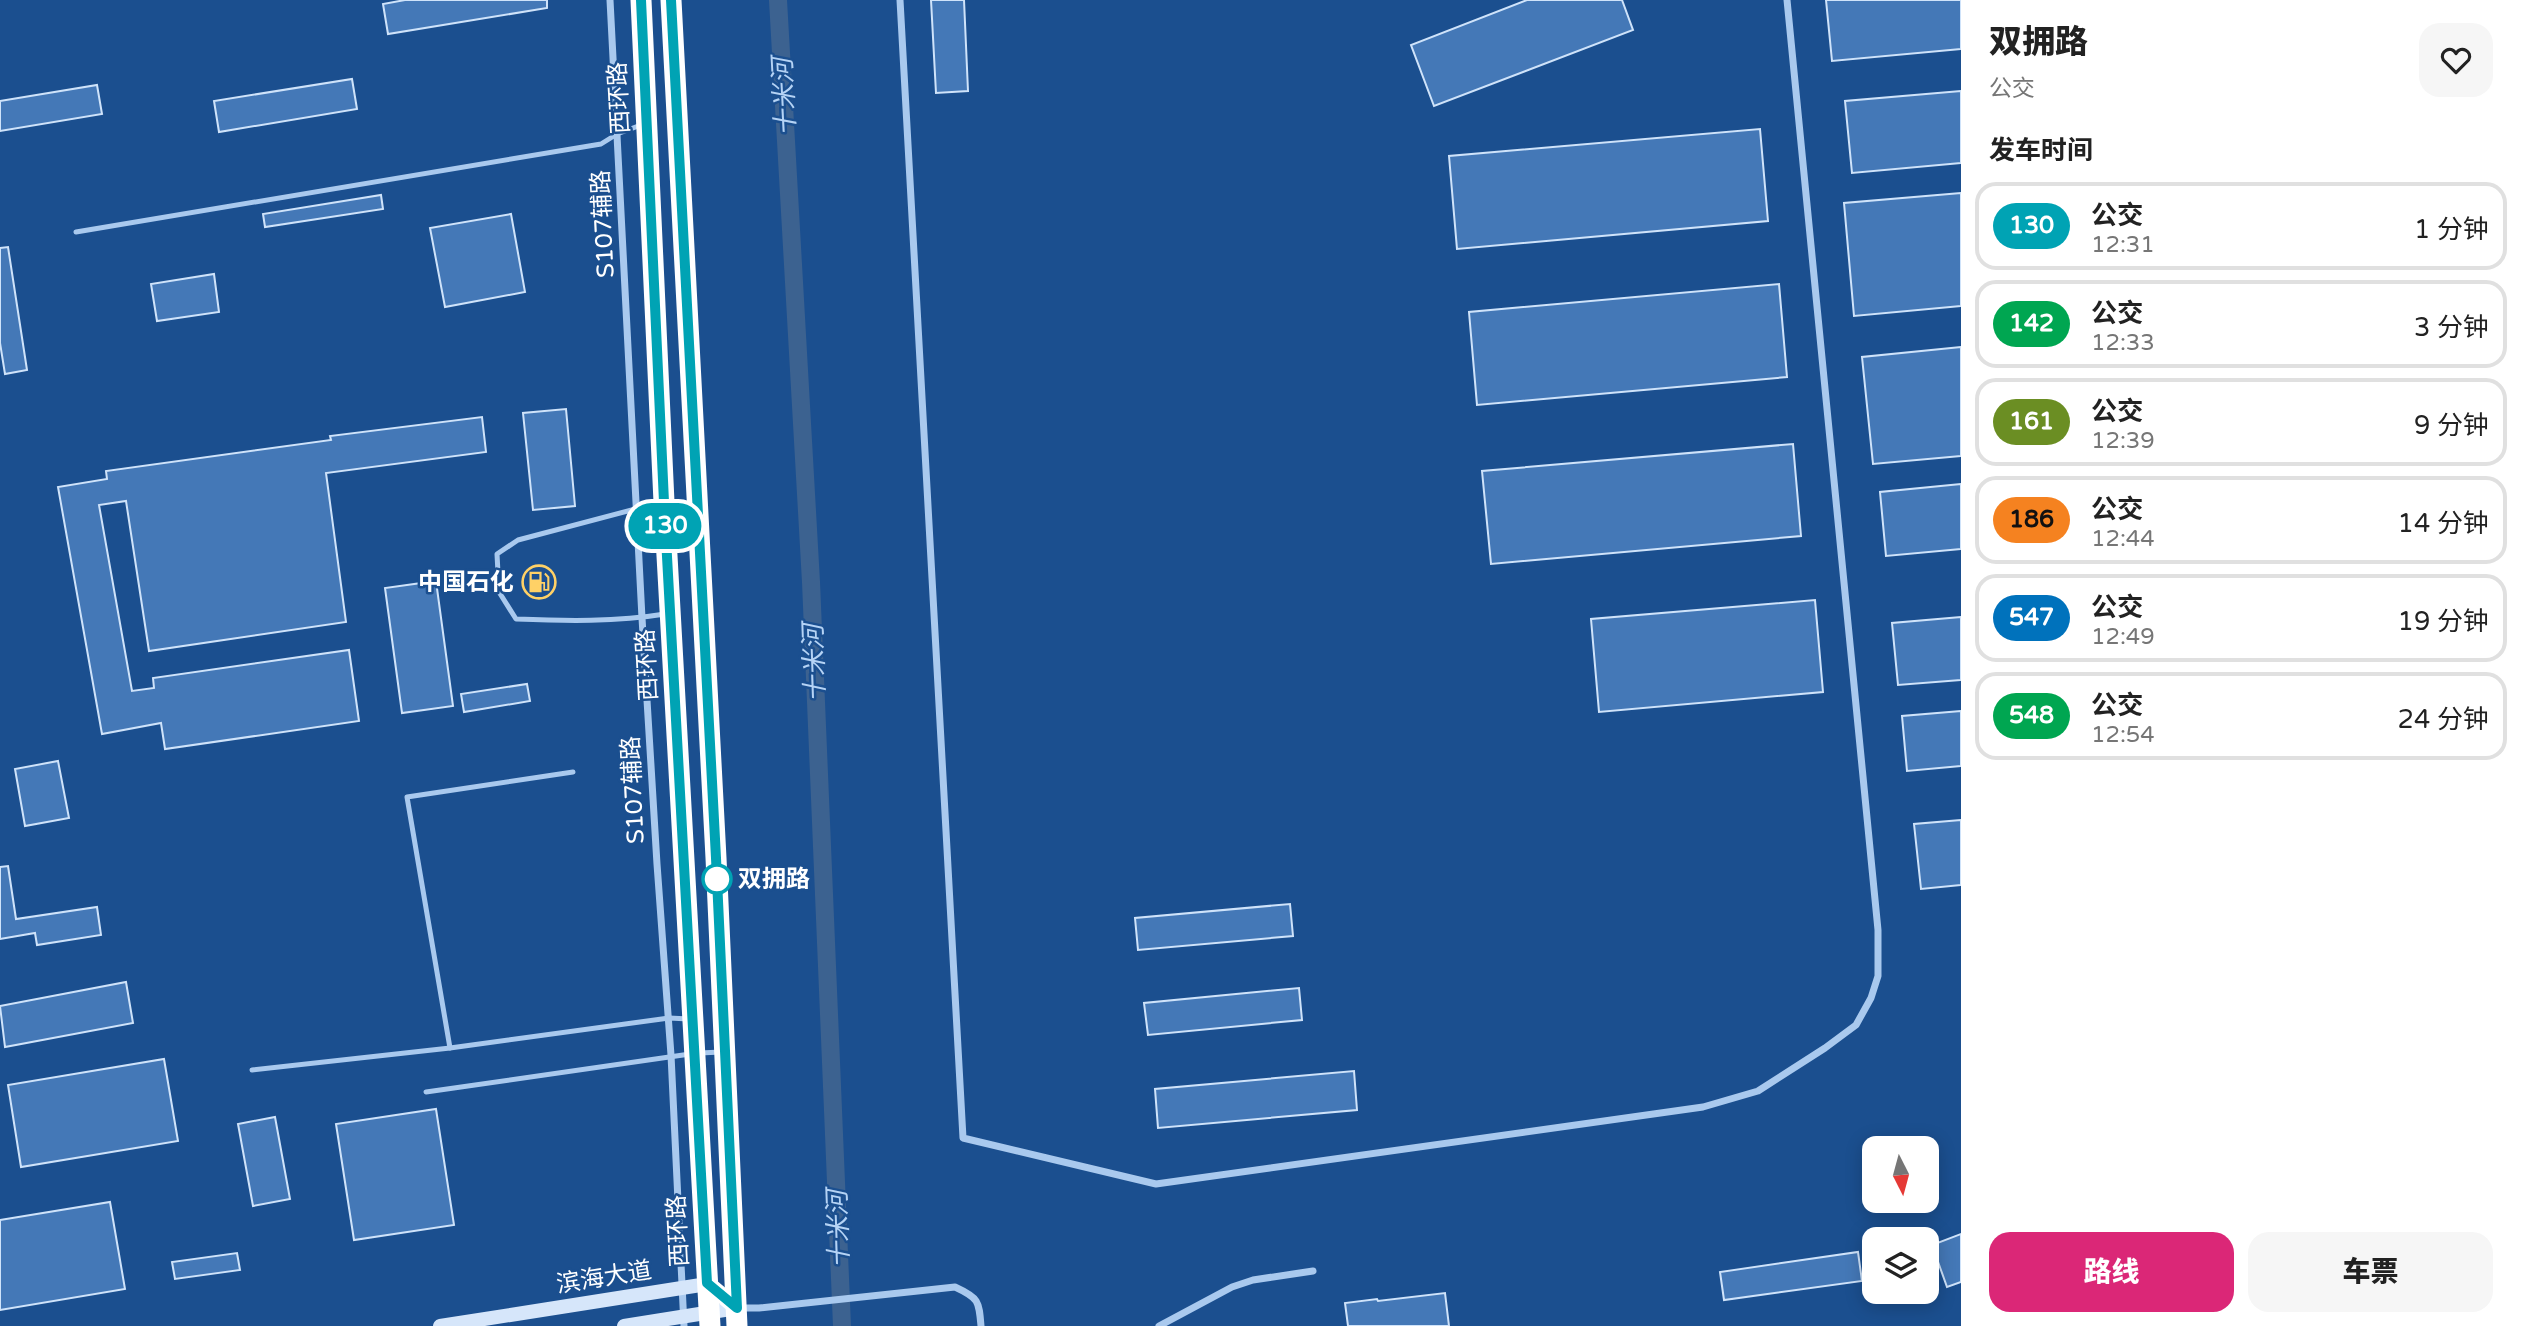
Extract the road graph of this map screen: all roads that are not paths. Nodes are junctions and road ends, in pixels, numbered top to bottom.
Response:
1 (610, 0) edge
2 (641, 0) edge
3 (671, 0) edge
4 (900, 0) edge
5 (1787, 0) edge
6 (647, 122) junction
7 (617, 134) junction
8 (76, 232) dead end
9 (664, 502) junction
10 (637, 507) junction
11 (670, 613) junction
12 (642, 618) junction
13 (573, 772) dead end
14 (669, 1018) junction
15 (709, 1018) junction
16 (450, 1048) junction
17 (725, 1052) junction
18 (695, 1053) junction
19 (671, 1055) junction
20 (252, 1070) dead end
21 (426, 1092) dead end
22 (1313, 1271) dead end
23 (707, 1283) junction
24 (682, 1287) junction
25 (737, 1317) edge
26 (710, 1319) edge
27 (684, 1321) edge
28 (440, 1326) edge
29 (624, 1326) edge
30 (981, 1326) edge
31 (1159, 1326) edge

1 - 7 street, S107辅路
2 - 6 highway, 西环路
3 - 15 highway, 西环路
4 - 5 street
6 - 7 lane
6 - 9 highway, 西环路
7 - 8 lane
7 - 10 street, S107辅路
9 - 10 lane
9 - 11 highway, 西环路
10 - 12 street, S107辅路
10 - 12 lane
11 - 12 lane
11 - 15 highway, 西环路
12 - 14 street, S107辅路
13 - 16 lane
14 - 15 lane
14 - 16 lane
14 - 19 street, S107辅路
15 - 17 highway, 西环路
15 - 18 highway, 西环路
16 - 20 lane
17 - 18 lane
17 - 25 highway, 西环路
18 - 19 lane
18 - 23 highway, 西环路
19 - 21 lane
19 - 24 street, S107辅路
22 - 31 street
23 - 24 main road, 滨海大道
23 - 25 main road
23 - 26 highway, 西环路
24 - 27 street, S107辅路
24 - 28 main road, 滨海大道
25 - 26 main road
25 - 30 street
26 - 27 main road
27 - 29 main road

